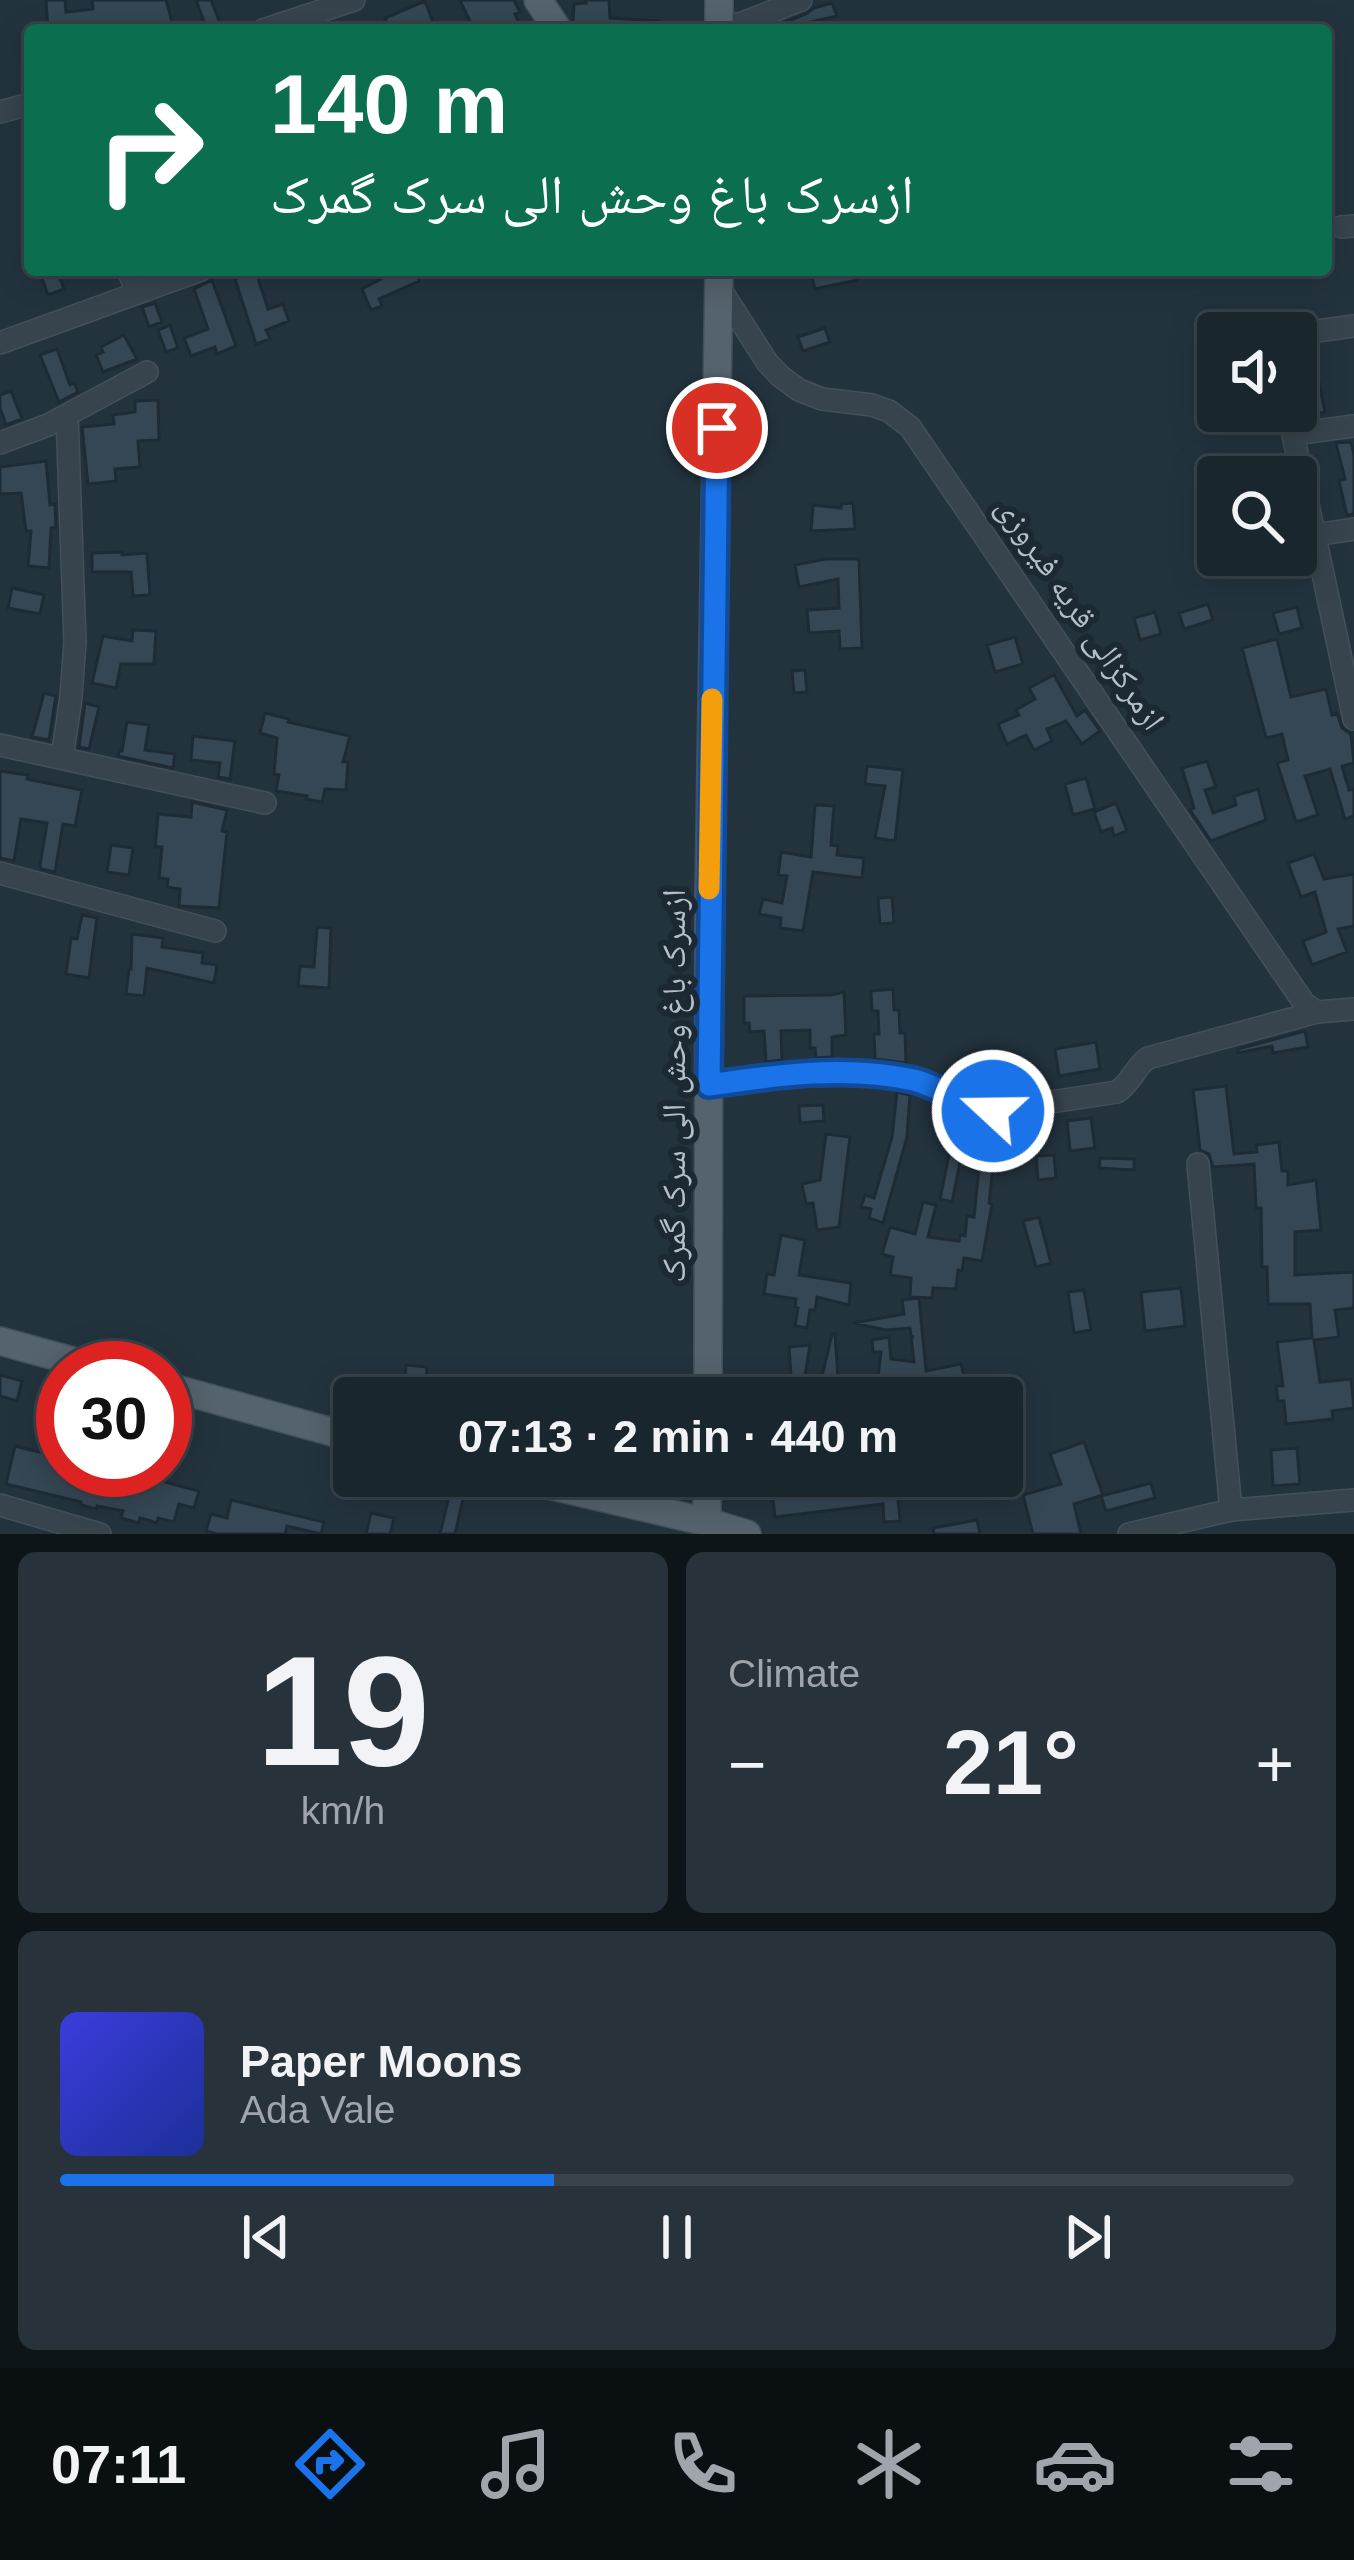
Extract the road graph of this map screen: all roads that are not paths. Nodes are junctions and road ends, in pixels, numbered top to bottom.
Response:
1 (354, 0) edge
2 (801, 0) edge
3 (281, 24) edge
4 (738, 24) edge
5 (130, 276) edge
6 (184, 276) edge
7 (719, 278) edge
8 (137, 293) junction
9 (1354, 326) edge
10 (1317, 331) edge
11 (0, 343) edge
12 (147, 372) dead end
13 (67, 415) junction
14 (1317, 424) edge
15 (1354, 426) edge
16 (0, 443) edge
17 (1354, 529) edge
18 (1317, 535) edge
19 (1317, 544) edge
20 (1354, 719) edge
21 (0, 745) edge
22 (62, 758) junction
23 (265, 803) dead end
24 (0, 873) edge
25 (214, 932) dead end
26 (1354, 1009) edge
27 (1317, 1012) junction
28 (709, 1085) junction
29 (1198, 1164) dead end
30 (0, 1341) edge
31 (36, 1351) edge
32 (707, 1377) edge
33 (192, 1393) edge
34 (333, 1432) edge
35 (600, 1497) edge
36 (707, 1497) edge
37 (1354, 1500) edge
38 (0, 1505) edge
39 (1231, 1510) junction
40 (707, 1522) junction
41 (100, 1534) edge
42 (747, 1534) edge
43 (1129, 1534) edge

1 - 3 street
2 - 4 street
5 - 8 street
6 - 8 street
7 - 27 street, ازمرکزالی قریه فیروزی
7 - 28 main road, ازسرک باغ وحش الی سرک گمرک
8 - 11 street
9 - 10 street
12 - 13 street
13 - 16 street
13 - 22 street
14 - 15 street
17 - 18 street
19 - 20 street
21 - 22 street
22 - 23 street
24 - 25 street
26 - 27 street
27 - 28 street
28 - 32 main road, ازسرک باغ وحش الی سرک گمرک
29 - 39 street
30 - 31 main road
33 - 34 main road
35 - 40 main road
36 - 40 main road
37 - 39 street
38 - 41 street
39 - 43 street
40 - 42 main road

